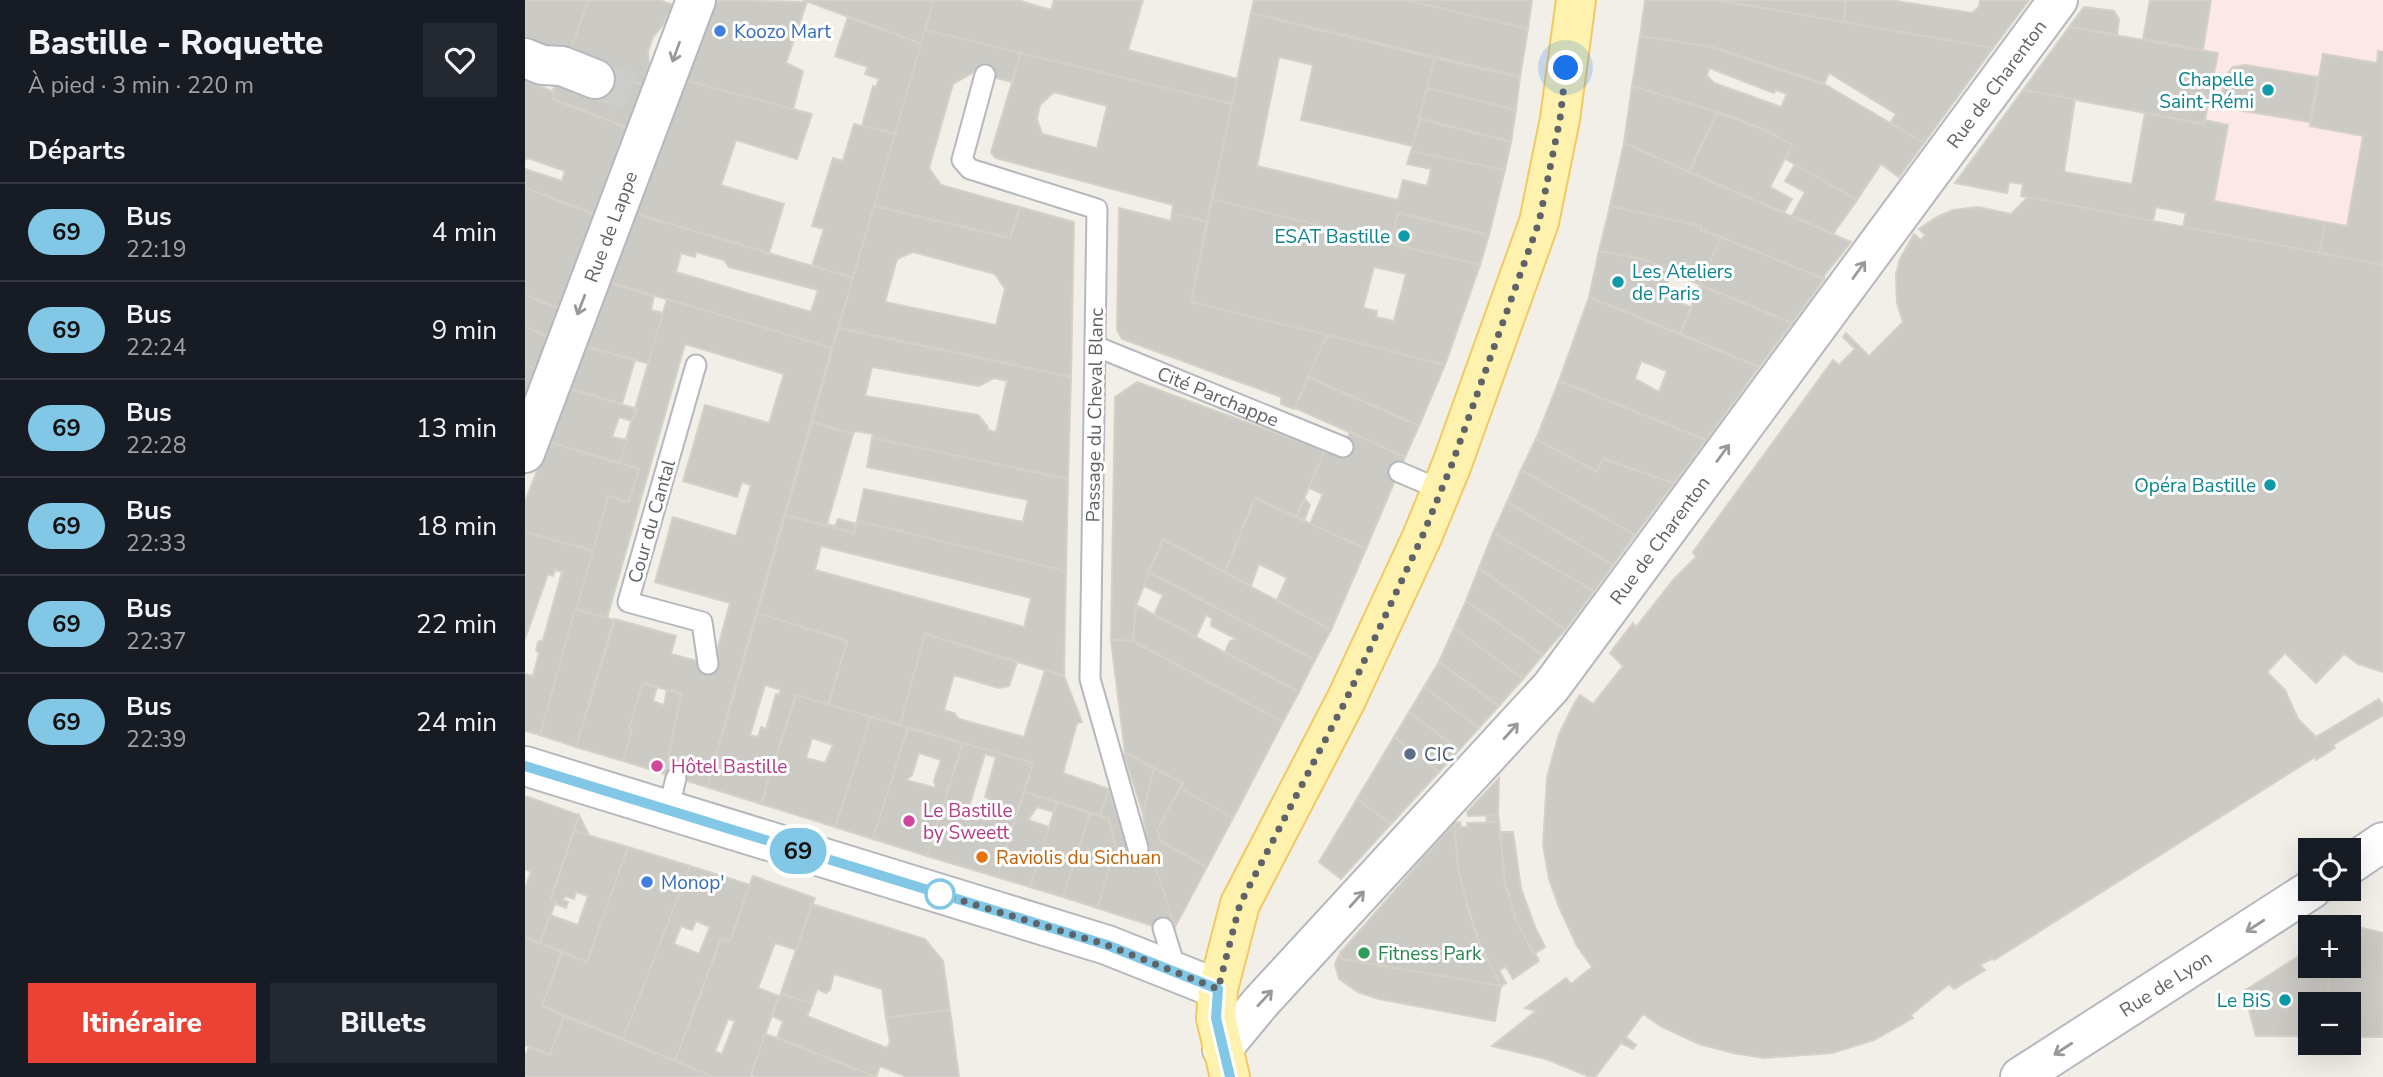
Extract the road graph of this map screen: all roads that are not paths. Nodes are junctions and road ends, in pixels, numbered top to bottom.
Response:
1 (696, 0) edge
2 (1576, 0) edge
3 (2058, 0) edge
4 (534, 61) edge
5 (985, 75) dead end
6 (595, 79) tunnel mouth
7 (1094, 346) junction
8 (696, 365) dead end
9 (1343, 447) dead end
10 (525, 453) edge
11 (1399, 472) dead end
12 (1441, 490) junction
13 (708, 664) dead end
14 (525, 766) edge
15 (2383, 842) edge
16 (1138, 848) dead end
17 (2361, 856) edge
18 (2298, 898) edge
19 (1163, 928) dead end
20 (1177, 974) junction
21 (1218, 989) junction
22 (1226, 1063) edge
23 (2020, 1077) edge

1 -> 10 street, Rue de Lappe
2 - 12 main road
22 -> 3 street, Rue de Charenton
4 - 6 street
5 - 7 lane, Passage du Cheval Blanc
7 - 9 lane, Cité Parchappe
7 - 16 lane, Passage du Cheval Blanc
8 - 13 lane, Cour du Cantal
11 - 12 lane
12 - 21 main road
14 - 20 street
15 - 17 street
18 -> 23 street, Rue de Lyon
19 - 20 lane
20 - 21 street
21 - 22 main road

